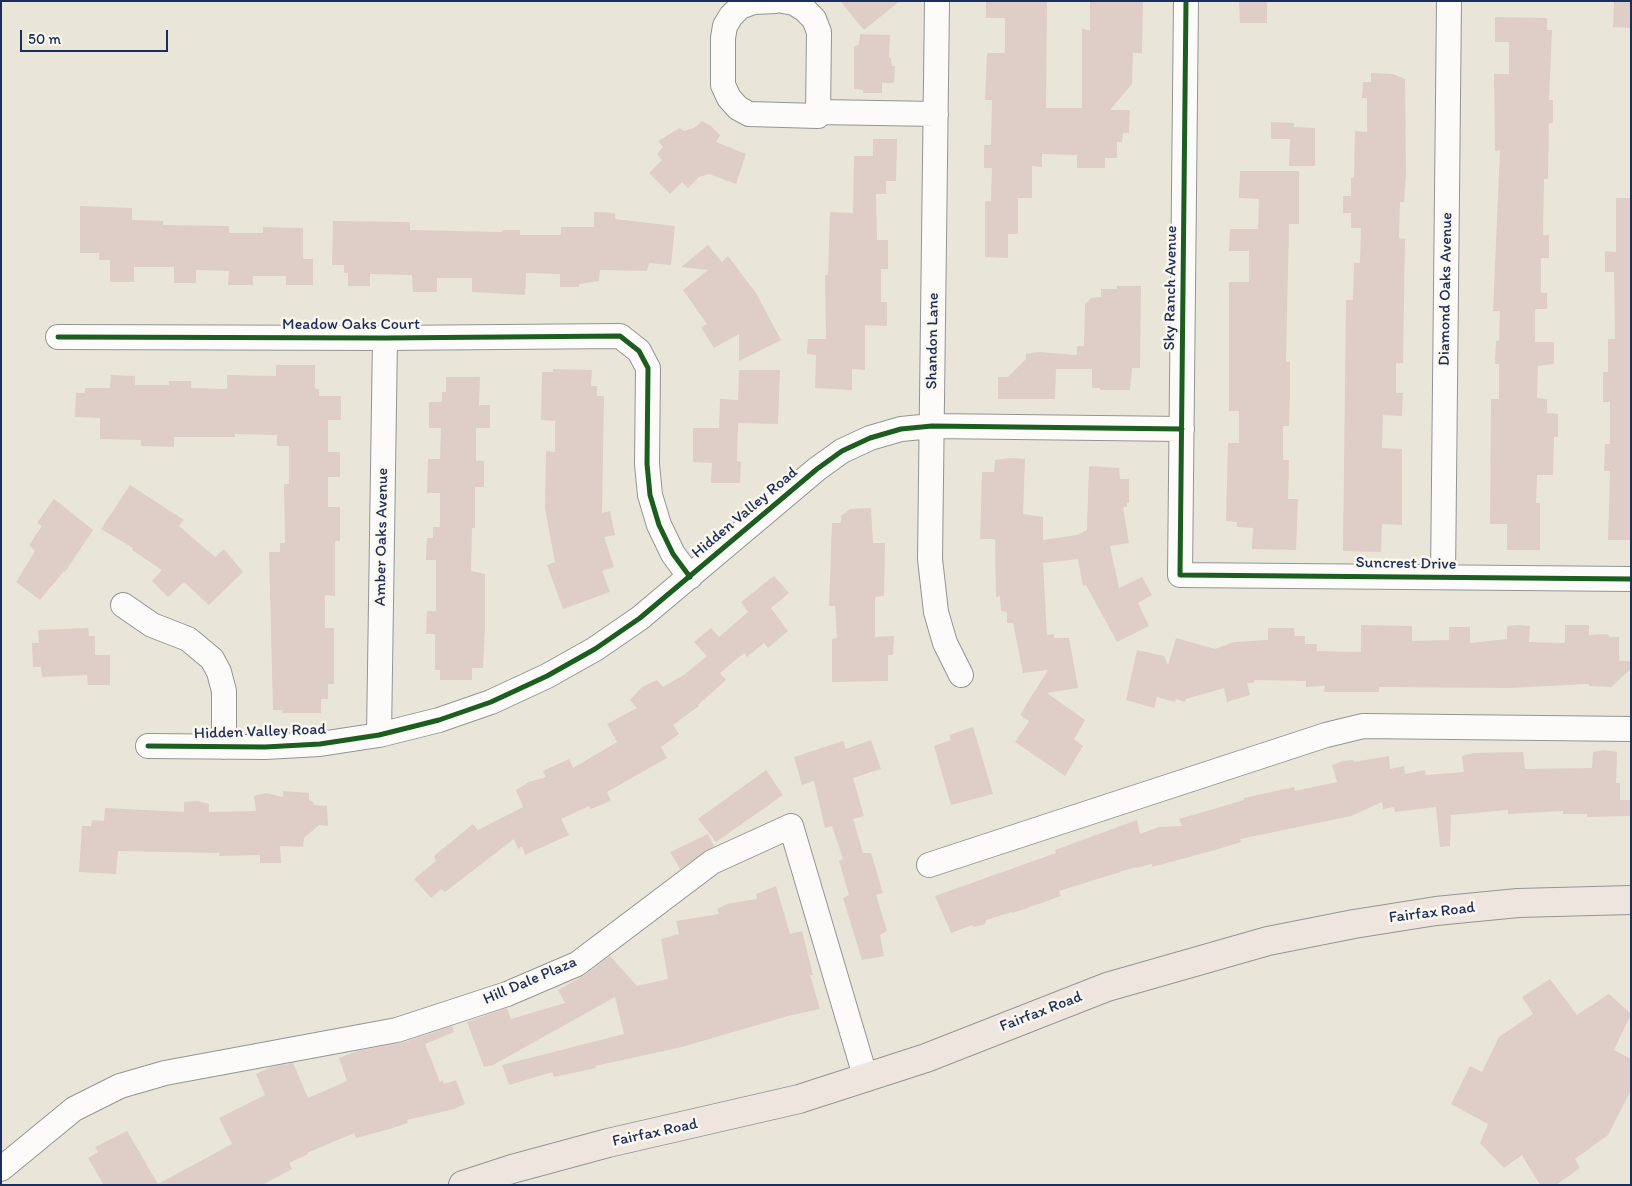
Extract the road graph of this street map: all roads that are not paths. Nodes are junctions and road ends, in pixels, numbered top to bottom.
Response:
1 (776, 1) edge
2 (783, 1) edge
3 (937, 1) edge
4 (1186, 1) edge
5 (1449, 1) edge
6 (818, 112) junction
7 (936, 114) junction
8 (58, 337) dead end
9 (385, 338) junction
10 (932, 426) junction
11 (1182, 429) junction
12 (1180, 575) joint
13 (690, 577) junction
14 (1443, 577) junction
15 (1631, 579) edge
16 (123, 605) dead end
17 (961, 675) dead end
18 (1631, 729) edge
19 (379, 735) junction
20 (148, 746) dead end
21 (224, 747) junction
22 (929, 865) dead end
23 (1631, 900) edge
24 (866, 1079) junction
25 (1, 1169) edge
26 (463, 1185) edge

1 - 6 street
2 - 6 street
3 - 7 street, Shandon Lane
4 - 11 street, Sky Ranch Avenue
5 - 14 street, Diamond Oaks Avenue
6 - 7 street
7 - 10 street, Shandon Lane
8 - 9 street, Meadow Oaks Court
9 - 13 street, Meadow Oaks Court
9 - 19 street, Amber Oaks Avenue
10 - 11 street, Hidden Valley Road
10 - 13 street, Hidden Valley Road
10 - 17 street, Shandon Lane
11 - 12 street, Sky Ranch Avenue
12 - 14 street, Suncrest Drive
13 - 19 street, Hidden Valley Road
14 - 15 street, Suncrest Drive
16 - 21 street
18 - 22 street
19 - 21 street, Hidden Valley Road
20 - 21 street, Hidden Valley Road
23 - 24 main road, Fairfax Road
24 - 25 street, Hill Dale Plaza
24 - 26 main road, Fairfax Road

